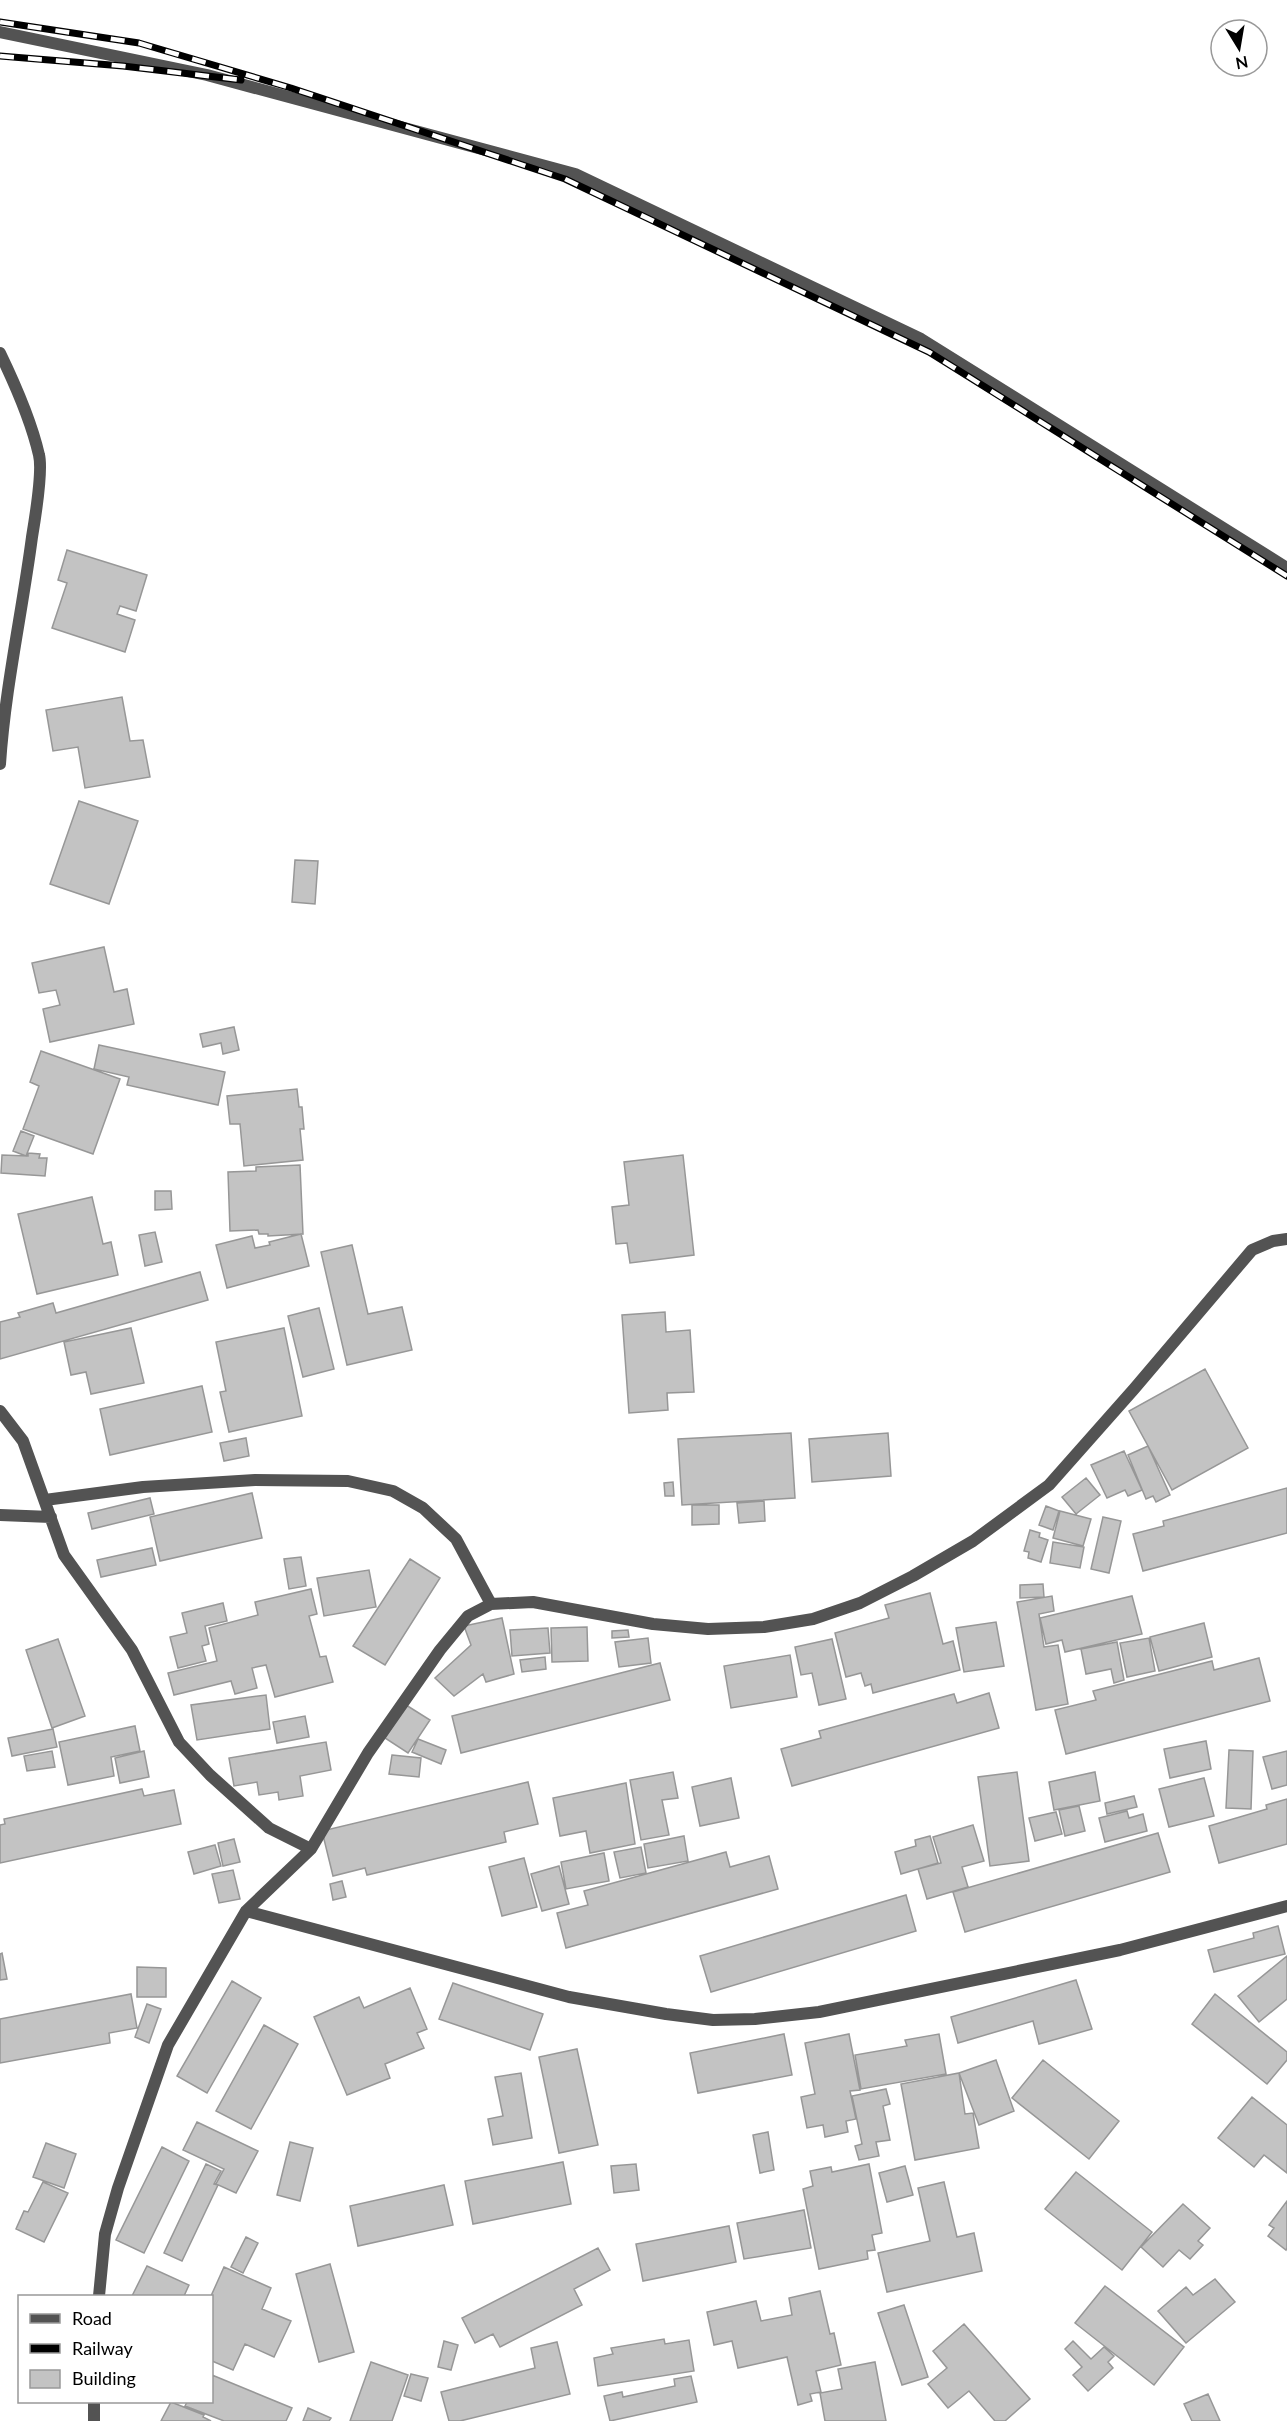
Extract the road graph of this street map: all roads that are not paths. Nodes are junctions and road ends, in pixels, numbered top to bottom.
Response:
1 (0, 32) edge
2 (0, 353) edge
3 (1287, 568) edge
4 (1, 723) edge
5 (0, 764) edge
6 (1287, 1239) edge
7 (0, 1412) edge
8 (45, 1500) junction
9 (0, 1515) edge
10 (51, 1518) junction
11 (491, 1604) junction
12 (311, 1849) junction
13 (1287, 1906) edge
14 (246, 1911) junction
15 (99, 2295) edge
16 (94, 2403) edge
17 (94, 2421) edge

1 - 3 street
2 - 4 street
4 - 5 street
6 - 11 street
7 - 8 street
8 - 10 street
8 - 11 street
9 - 10 street
10 - 12 street
11 - 12 street
12 - 14 street
13 - 14 street
14 - 15 street
16 - 17 street

